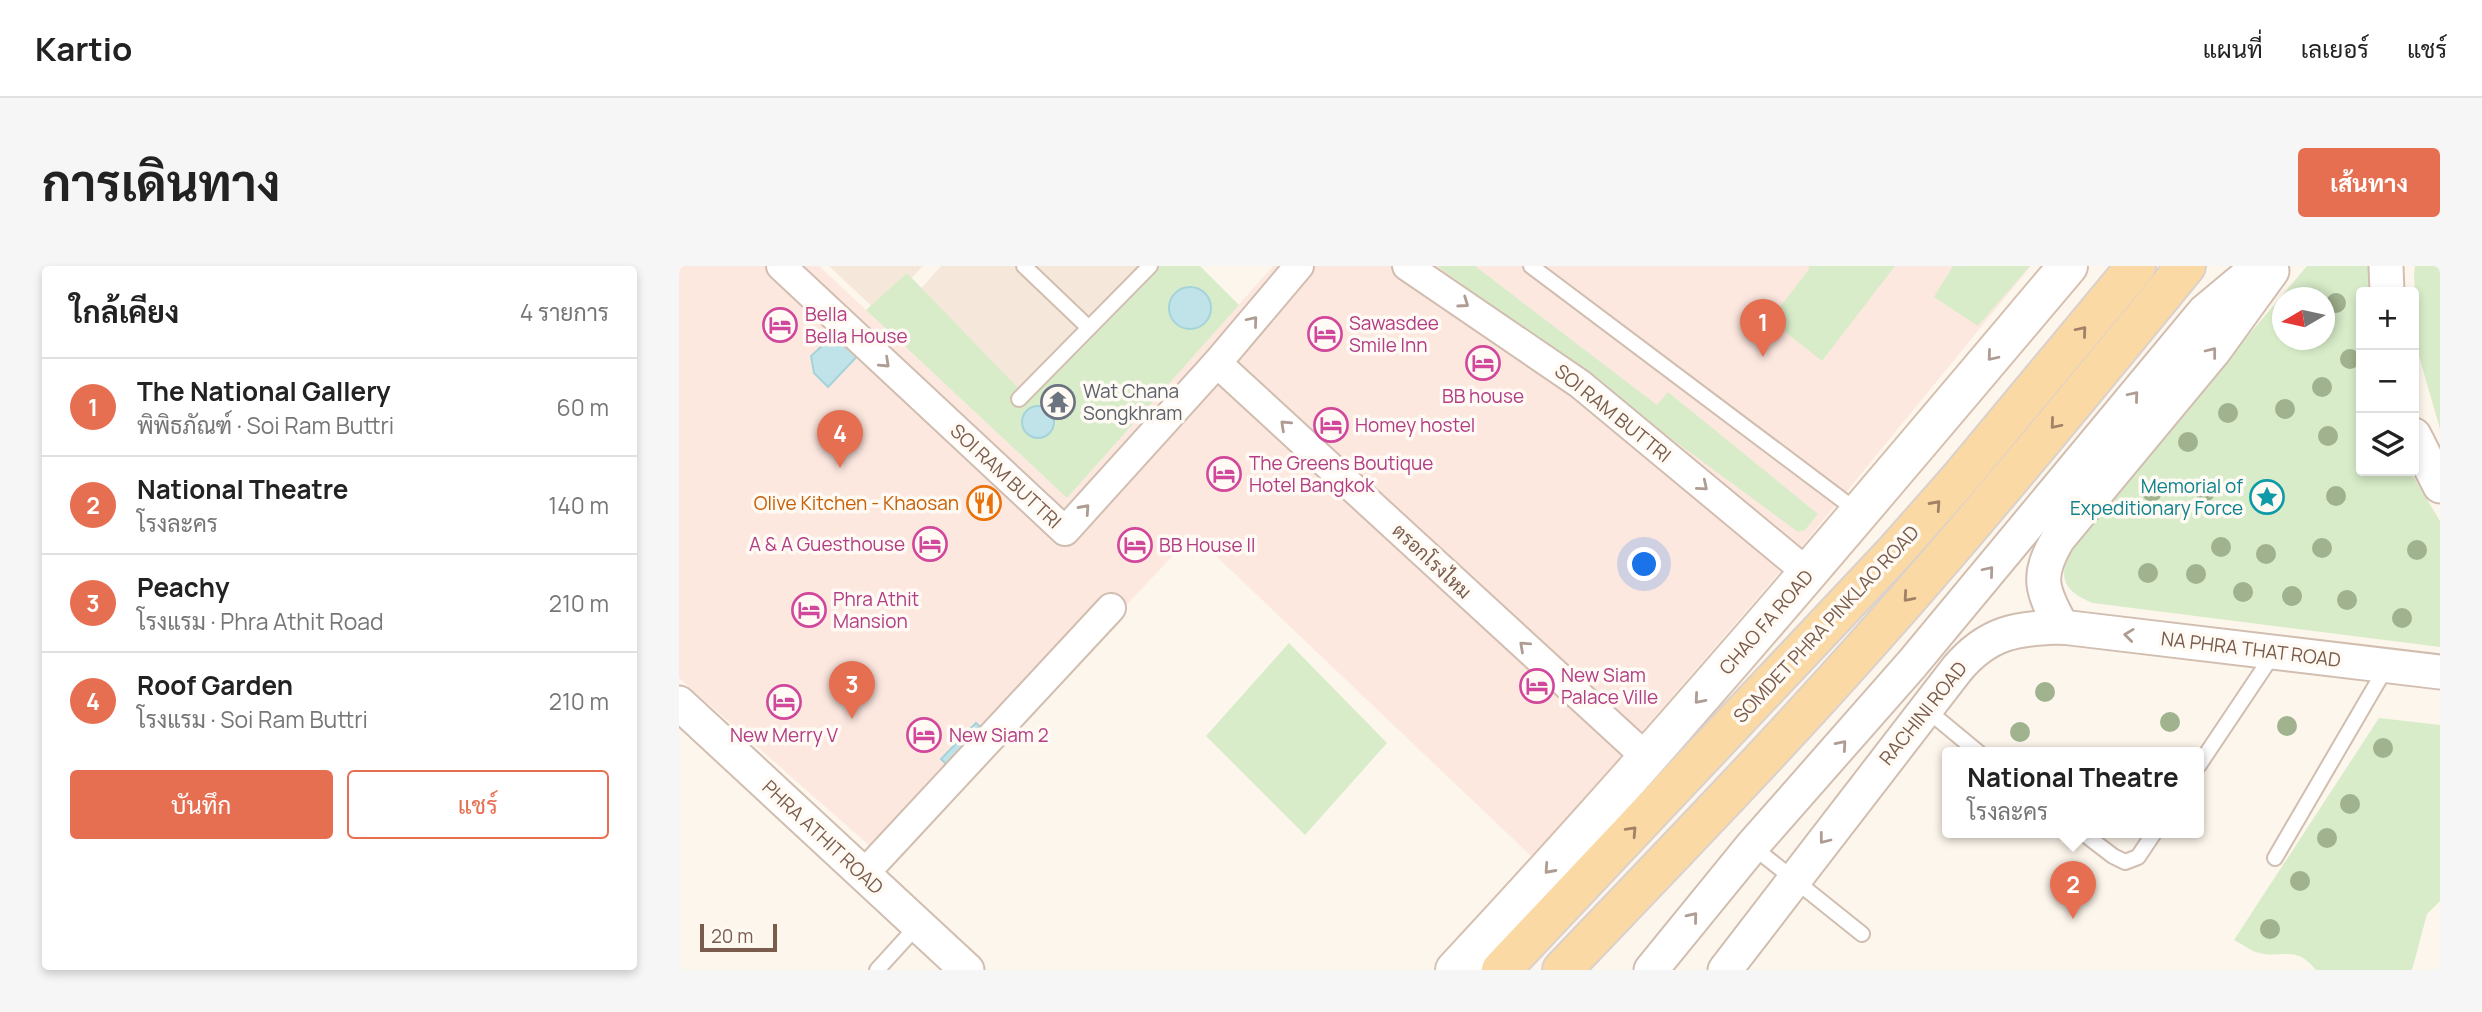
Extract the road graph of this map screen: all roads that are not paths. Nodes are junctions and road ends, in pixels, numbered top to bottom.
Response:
1 (781, 266) edge
2 (1024, 266) edge
3 (1150, 266) edge
4 (1299, 266) edge
5 (1407, 266) edge
6 (1531, 266) edge
7 (2068, 266) edge
8 (2136, 266) edge
9 (2186, 266) edge
10 (2203, 266) edge
11 (2259, 266) edge
12 (2276, 266) edge
13 (2386, 266) edge
14 (2387, 287) edge
15 (2161, 296) junction
16 (1089, 328) junction
17 (1217, 363) junction
18 (1019, 399) dead end
19 (2419, 445) edge
20 (2440, 486) edge
21 (1860, 513) junction
22 (1809, 574) junction
23 (1111, 608) dead end
24 (2062, 627) junction
25 (2275, 652) junction
26 (2387, 666) junction
27 (2440, 672) edge
28 (679, 703) edge
29 (1925, 708) junction
30 (1972, 747) edge
31 (1647, 758) junction
32 (2204, 758) edge
33 (2090, 838) edge
34 (2151, 838) edge
35 (1752, 846) junction
36 (2275, 858) dead end
37 (863, 875) junction
38 (1793, 879) junction
39 (918, 925) junction
40 (1862, 934) dead end
41 (877, 970) edge
42 (967, 970) edge
43 (1455, 970) edge
44 (1501, 970) edge
45 (1562, 970) edge
46 (1651, 970) edge
47 (1725, 970) edge

1 -> 17 street, SOI RAM BUTTRI
2 - 16 lane
3 - 16 lane
17 -> 4 street, SOI RAM BUTTRI
5 -> 22 street, SOI RAM BUTTRI
6 - 21 lane
7 -> 21 main road, CHAO FA ROAD
44 -> 8 main road, SOMDET PHRA PINKLAO ROAD
9 - 15 main road, SOMDET PHRA PINKLAO ROAD
10 - 15 street
35 -> 11 street, RACHINI ROAD
24 -> 12 street
13 - 14 street
15 -> 45 main road, SOMDET PHRA PINKLAO ROAD
16 - 18 lane
31 -> 17 street, ตรอกโรงไหม
19 - 20 street
21 - 22 main road, CHAO FA ROAD
22 -> 31 main road, CHAO FA ROAD
23 - 37 street
25 -> 24 street, NA PHRA THAT ROAD
24 - 29 street, RACHINI ROAD
25 - 26 street, NA PHRA THAT ROAD
25 - 32 lane
26 - 27 street, NA PHRA THAT ROAD
26 - 36 lane
28 - 37 street, PHRA ATHIT ROAD
29 - 30 lane
29 -> 38 street, RACHINI ROAD
31 -> 43 main road, CHAO FA ROAD
33 - 34 lane
35 - 38 lane
46 -> 35 street, RACHINI ROAD
37 - 39 street, PHRA ATHIT ROAD
38 - 40 lane
38 - 47 street, RACHINI ROAD
39 - 41 lane
39 - 42 street, PHRA ATHIT ROAD

